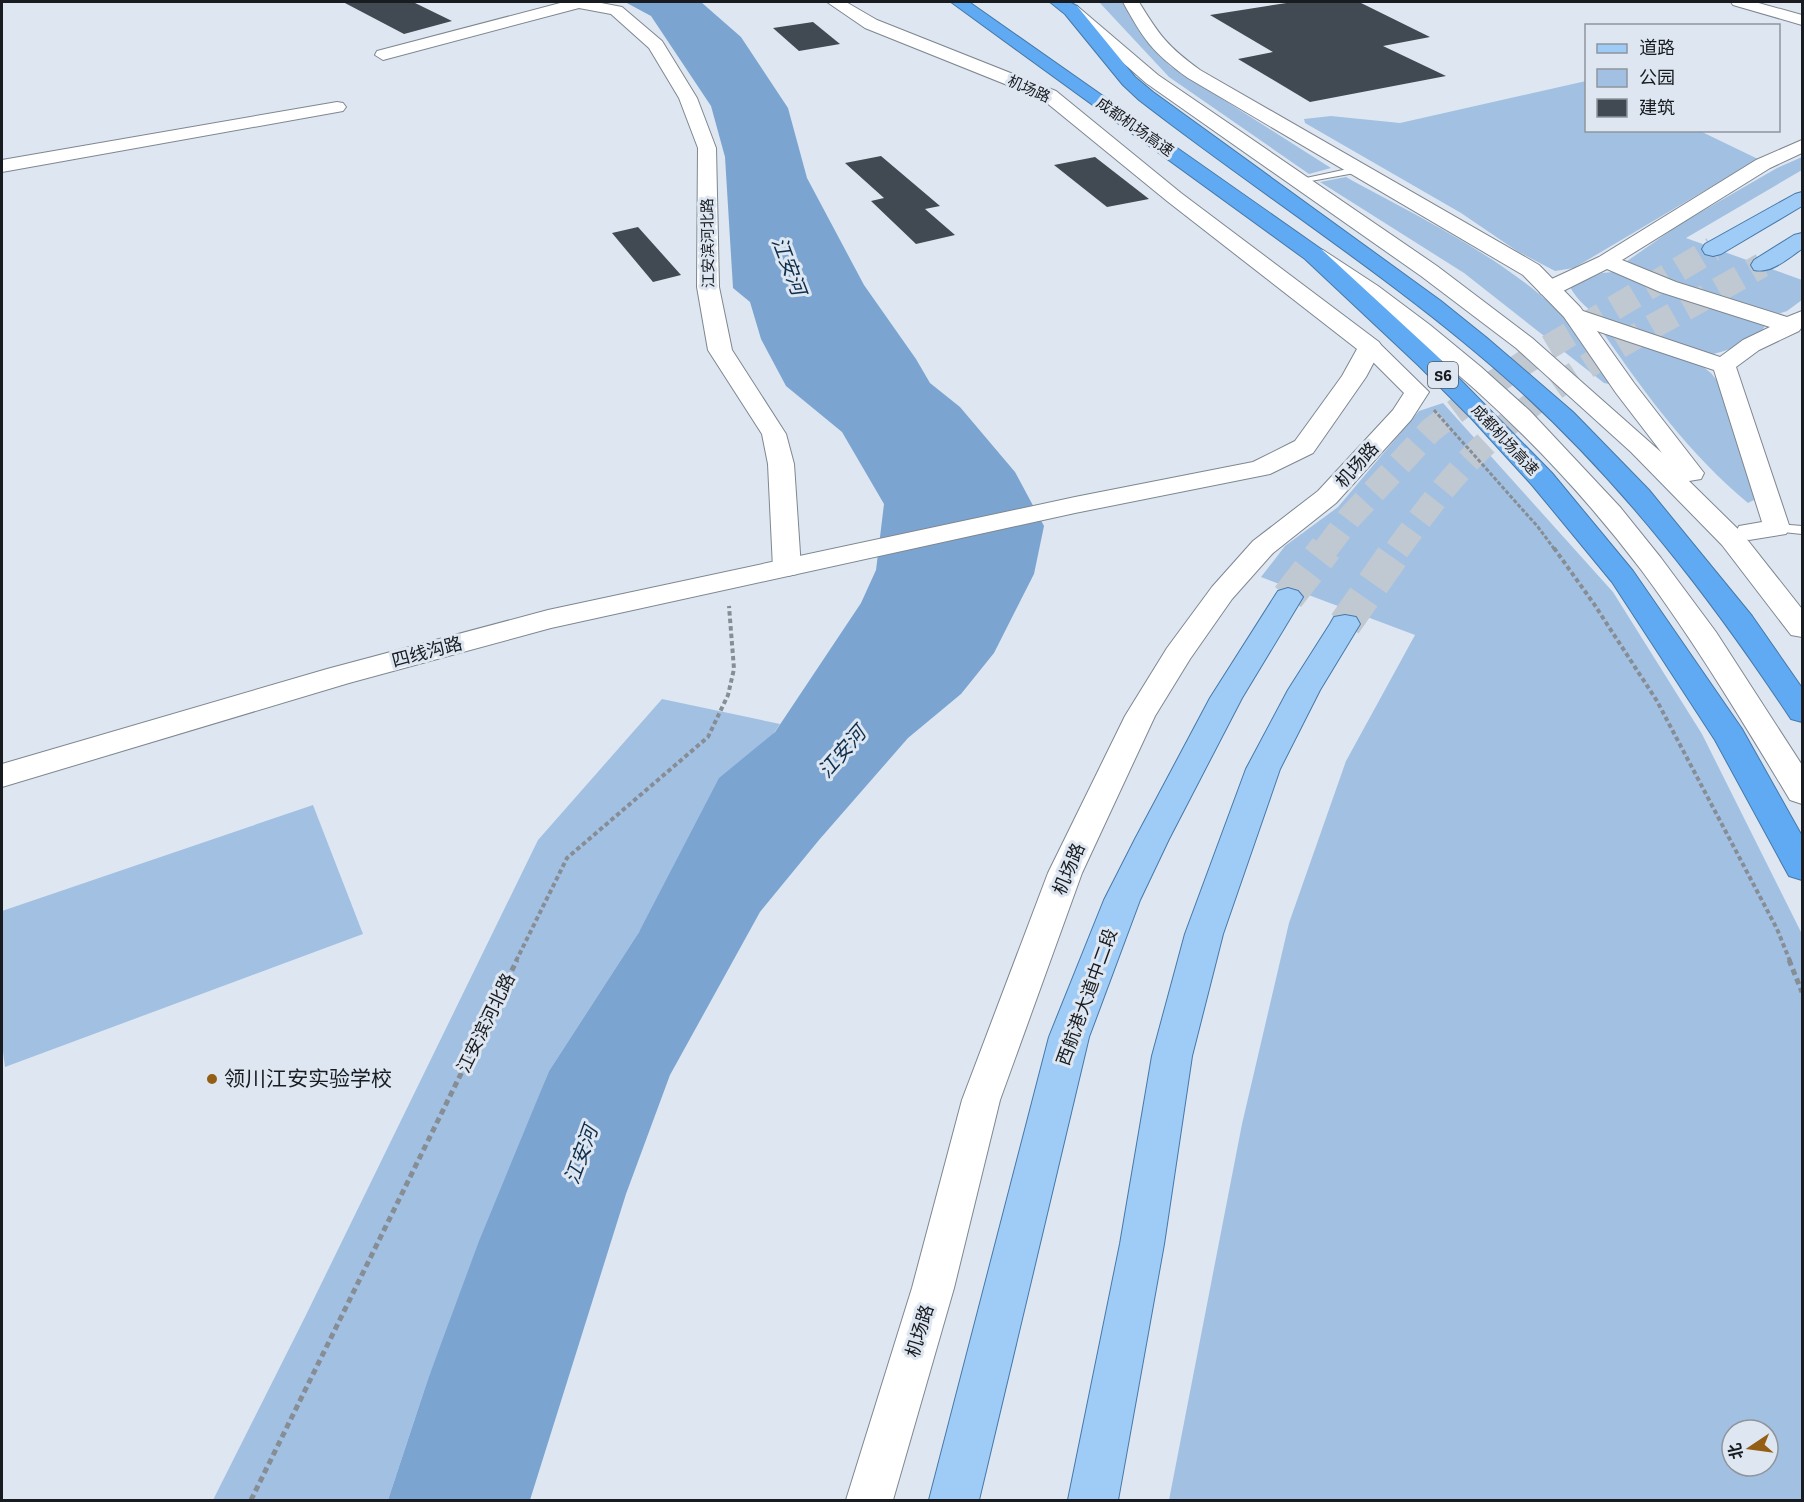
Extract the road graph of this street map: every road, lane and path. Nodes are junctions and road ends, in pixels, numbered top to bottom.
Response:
1 (573, 2) edge
2 (835, 2) edge
3 (959, 2) edge
4 (1131, 2) edge
5 (1739, 2) edge
6 (1769, 2) edge
7 (1065, 6) edge
8 (1803, 11) edge
9 (1803, 20) edge
10 (383, 55) dead end
11 (337, 107) dead end
12 (1803, 146) edge
13 (2, 166) edge
14 (1357, 170) junction
15 (1311, 178) dead end
16 (1803, 198) edge
17 (1803, 240) edge
18 (1713, 249) tunnel mouth
19 (1313, 254) junction
20 (1606, 261) junction
21 (1762, 265) tunnel mouth
22 (1549, 289) junction
23 (1575, 316) junction
24 (1797, 322) edge
25 (1524, 343) junction
26 (1370, 347) junction
27 (1724, 366) junction
28 (1417, 392) junction
29 (1692, 474) junction
30 (1777, 528) junction
31 (1803, 531) edge
32 (1749, 532) junction
33 (787, 568) junction
34 (726, 581) junction
35 (1803, 591) edge
36 (1288, 597) tunnel mouth
37 (1346, 624) tunnel mouth
38 (1803, 628) edge
39 (1803, 711) edge
40 (2, 776) edge
41 (1803, 792) edge
42 (1803, 867) edge
43 (1803, 992) edge
44 (251, 1500) edge
45 (869, 1500) edge
46 (954, 1500) edge
47 (1093, 1500) edge

1 - 10 street
1 - 33 street, 江安滨河北路
2 - 26 main road, 机场路
3 - 19 highway, 成都机场高速 / S6
4 - 14 main road
5 - 9 street
6 - 8 street
7 - 25 main road
7 - 39 highway, 成都机场高速
11 - 13 street
12 - 20 street
14 - 15 lane
14 - 22 main road
16 - 18 main road
17 - 21 main road
19 - 41 main road
19 - 42 highway, 成都机场高速 / S6
20 - 22 street
20 - 24 street
22 - 23 main road
23 - 27 street
23 - 29 main road
24 - 27 street
25 - 29 main road
25 - 38 main road
26 - 28 street, 机场路
26 - 33 main road, 四线沟路
27 - 30 street
28 - 43 path
28 - 45 street, 机场路
29 - 32 main road
30 - 31 lane
30 - 32 street
32 - 35 main road
33 - 34 main road, 四线沟路
34 - 40 main road, 四线沟路
34 - 44 path, 江安滨河北路
36 - 46 main road, 西航港大道中二段
37 - 47 main road

